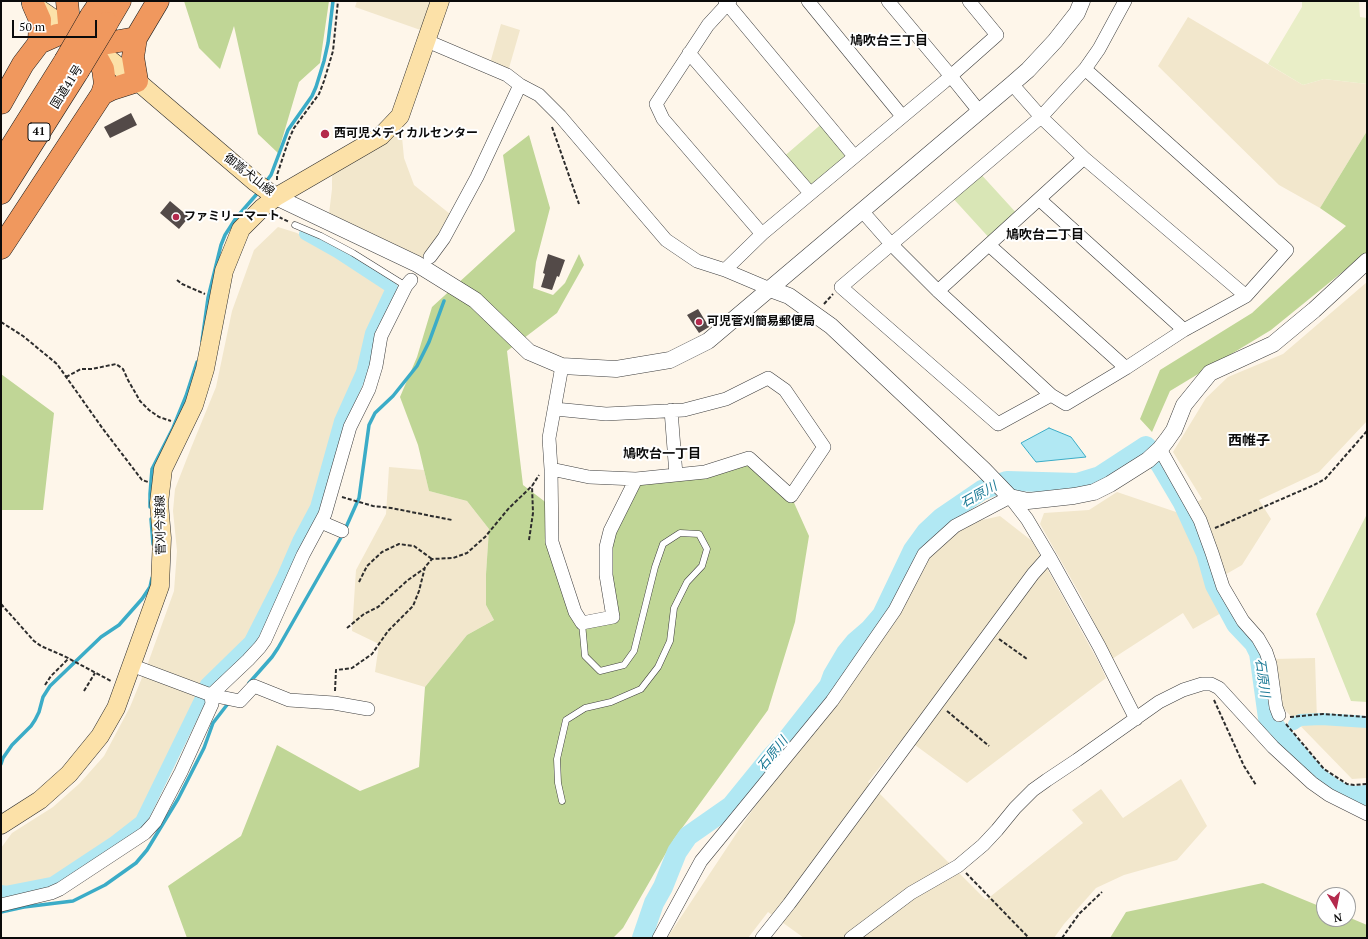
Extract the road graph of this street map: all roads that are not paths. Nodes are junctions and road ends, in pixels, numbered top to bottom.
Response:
1 (67, 1) edge
2 (120, 1) edge
3 (158, 1) edge
4 (440, 1) edge
5 (808, 1) edge
6 (888, 1) edge
7 (969, 1) edge
8 (1082, 1) edge
9 (1125, 1) edge
10 (727, 2) edge
11 (30, 3) edge
12 (100, 13) edge
13 (81, 37) junction
14 (136, 38) junction
15 (427, 41) junction
16 (39, 43) junction
17 (689, 53) junction
18 (72, 66) junction
19 (1085, 69) junction
20 (950, 75) junction
21 (137, 81) junction
22 (1012, 84) junction
23 (520, 85) junction
24 (102, 94) junction
25 (1, 102) edge
26 (979, 111) junction
27 (902, 116) junction
28 (1041, 117) junction
29 (854, 156) junction
30 (1084, 158) junction
31 (1, 163) edge
32 (1, 193) edge
33 (810, 193) junction
34 (276, 197) junction
35 (1039, 199) junction
36 (863, 212) junction
37 (295, 225) dead end
38 (762, 234) junction
39 (892, 245) junction
40 (988, 245) junction
41 (1, 248) edge
42 (430, 257) dead end
43 (1367, 261) edge
44 (725, 270) junction
45 (409, 283) joint
46 (770, 289) junction
47 (938, 291) junction
48 (1246, 296) junction
49 (1184, 330) junction
50 (562, 366) junction
51 (1126, 368) junction
52 (1051, 394) junction
53 (555, 409) junction
54 (671, 410) junction
55 (1160, 449) junction
56 (551, 469) junction
57 (676, 475) junction
58 (636, 479) junction
59 (1010, 497) junction
60 (320, 522) junction
61 (342, 531) dead end
62 (1050, 556) junction
63 (582, 623) junction
64 (131, 665) junction
65 (211, 694) junction
66 (368, 709) dead end
67 (1279, 715) road end
68 (1136, 719) junction
69 (562, 801) dead end
70 (1367, 814) edge
71 (1, 825) edge
72 (1, 905) edge
73 (659, 938) edge
74 (762, 938) edge
75 (851, 938) edge

1 - 13 highway
2 - 12 highway, 国道41号 / 41
3 - 14 highway
4 - 15 main road, 御嵩犬山線
5 - 27 street
6 - 20 street
7 - 20 street
8 - 22 street
9 - 19 street
10 - 17 street
10 - 29 street
11 - 13 main road, 御嵩犬山線
11 - 16 highway
12 - 18 highway, 国道41号 / 41, bridge
13 - 14 highway
13 - 16 highway
13 - 21 main road, 御嵩犬山線
13 - 24 highway
14 - 21 highway
15 - 23 street
15 - 34 main road, 御嵩犬山線
16 - 25 highway
17 - 33 street
17 - 38 street
18 - 31 highway, 国道41号 / 41
18 - 32 highway, 国道41号 / 41
19 - 28 street
19 - 48 street
20 - 26 street
20 - 27 street
21 - 24 highway
21 - 34 main road, 御嵩犬山線
22 - 26 street
22 - 28 street
23 - 42 street
23 - 44 street
24 - 41 highway
26 - 36 street
27 - 29 street
28 - 30 street
28 - 39 street
29 - 33 street
30 - 35 street
30 - 48 street
33 - 38 street
34 - 50 street
34 - 64 main road, 菅刈今渡線
35 - 40 street
35 - 49 street
36 - 39 street
36 - 46 street
37 - 45 lane
38 - 44 street
39 - 47 street
39 - 52 street
40 - 47 street
40 - 51 street
43 - 55 street
44 - 46 street
45 - 60 street
46 - 50 street
46 - 59 street
47 - 52 street
48 - 49 street
49 - 51 street
50 - 53 street
51 - 52 street
53 - 54 street
53 - 56 street
54 - 57 street
54 - 57 street
55 - 59 street
55 - 67 street
56 - 58 street
56 - 63 street
57 - 58 street
58 - 63 street
59 - 62 street
59 - 73 street
60 - 61 street
60 - 65 street
62 - 68 street
62 - 74 street
63 - 69 lane
64 - 65 street
64 - 71 main road, 菅刈今渡線
65 - 66 street
65 - 72 street
68 - 70 street
68 - 75 street

